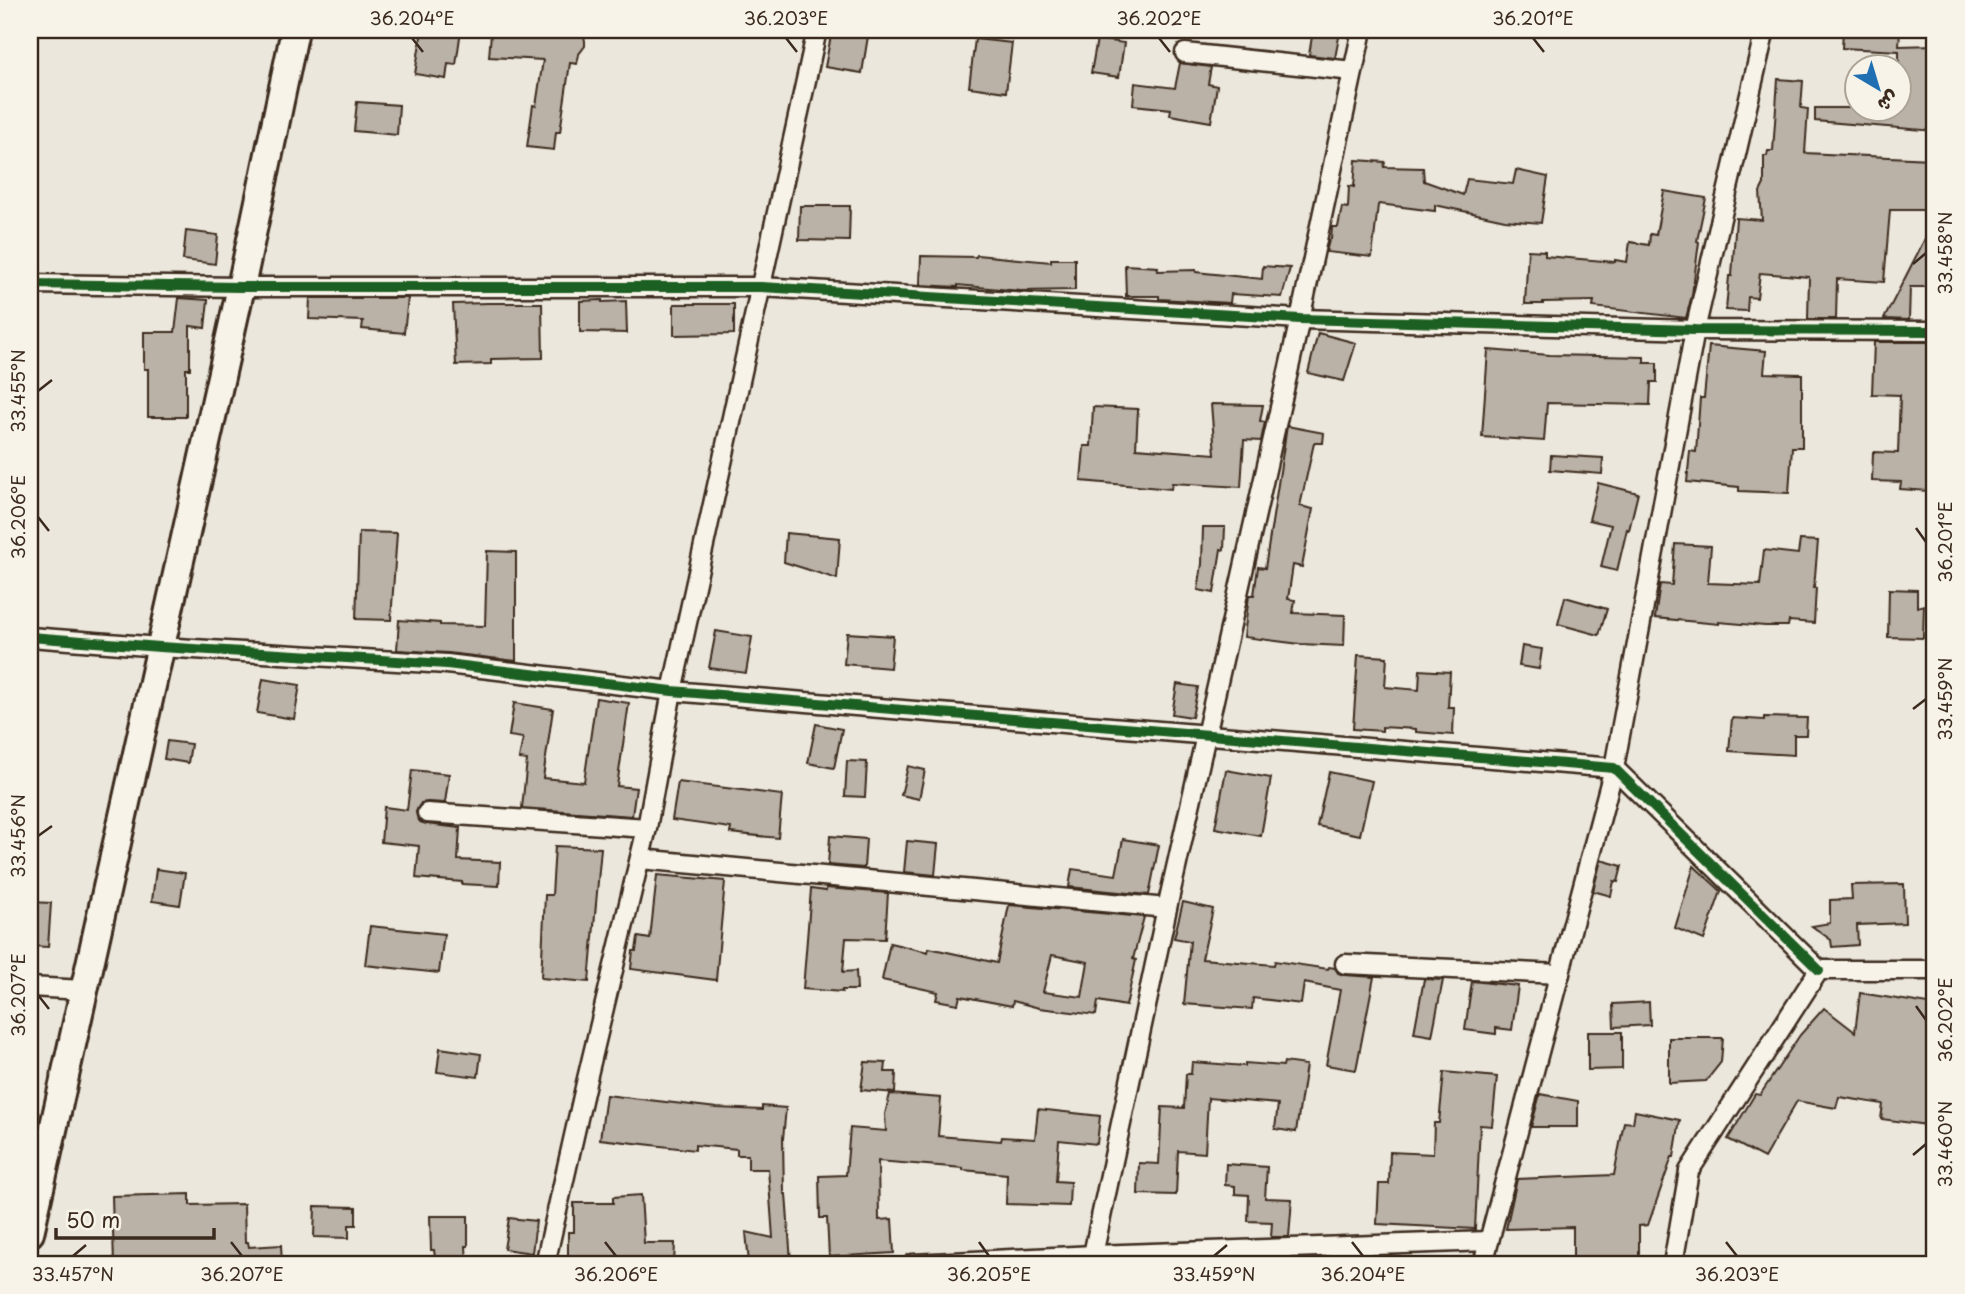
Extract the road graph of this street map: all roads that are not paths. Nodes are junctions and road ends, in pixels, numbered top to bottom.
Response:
1 (295, 30) edge
2 (817, 30) edge
3 (1362, 30) edge
4 (1765, 30) edge
5 (1185, 53) dead end
6 (1353, 71) junction
7 (30, 284) edge
8 (241, 287) junction
9 (761, 287) junction
10 (1300, 319) junction
11 (1695, 330) junction
12 (1935, 331) edge
13 (30, 637) edge
14 (160, 647) junction
15 (672, 691) junction
16 (1207, 736) junction
17 (1614, 768) junction
18 (427, 813) dead end
19 (647, 828) junction
20 (640, 859) junction
21 (1167, 908) junction
22 (1345, 964) dead end
23 (1819, 970) junction
24 (1935, 970) edge
25 (1560, 974) junction
26 (30, 987) edge
27 (83, 990) junction
28 (30, 1233) edge
29 (1489, 1241) junction
30 (1093, 1260) edge
31 (545, 1264) edge
32 (913, 1264) edge
33 (1483, 1264) edge
34 (1673, 1264) edge

1 - 8 main road
2 - 9 street
3 - 6 street
4 - 11 street
5 - 6 street
6 - 10 street
7 - 8 street
8 - 9 street
8 - 14 main road
9 - 10 street
9 - 15 street
10 - 11 street
10 - 16 street
11 - 12 street
11 - 17 street
13 - 14 street
14 - 15 street
14 - 27 main road
15 - 16 street
15 - 19 street
16 - 17 street
16 - 21 street
17 - 23 street
17 - 25 street
18 - 19 street
19 - 20 street
20 - 21 street
20 - 31 street
21 - 30 street
22 - 25 street
23 - 24 street
23 - 34 street
25 - 29 street
26 - 27 street
27 - 28 main road
29 - 30 street
29 - 33 street
30 - 32 street

